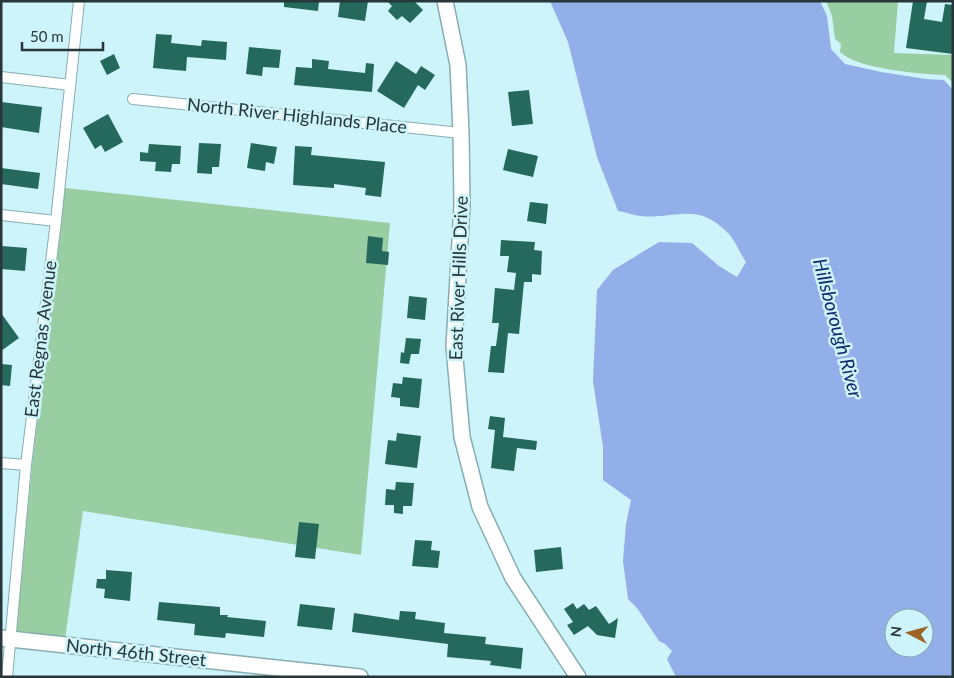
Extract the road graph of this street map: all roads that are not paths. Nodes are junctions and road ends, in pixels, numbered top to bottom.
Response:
1 (79, 1) edge
2 (445, 1) edge
3 (1, 78) edge
4 (70, 85) junction
5 (133, 99) dead end
6 (461, 133) junction
7 (1, 215) edge
8 (56, 221) junction
9 (1, 463) edge
10 (26, 465) junction
11 (5, 638) edge
12 (8, 675) edge
13 (320, 675) edge
14 (360, 677) edge
15 (578, 677) edge

1 - 4 street, East Regnas Avenue
2 - 6 street, East River Hills Drive
3 - 4 street
4 - 8 street, East Regnas Avenue
5 - 6 street, North River Highlands Place
6 - 15 street, East River Hills Drive
7 - 8 street
8 - 10 street, East Regnas Avenue
9 - 10 street
10 - 11 street, East Regnas Avenue
11 - 12 street, East Regnas Avenue
11 - 13 street, North 46th Street
13 - 14 street, North 46th Street

